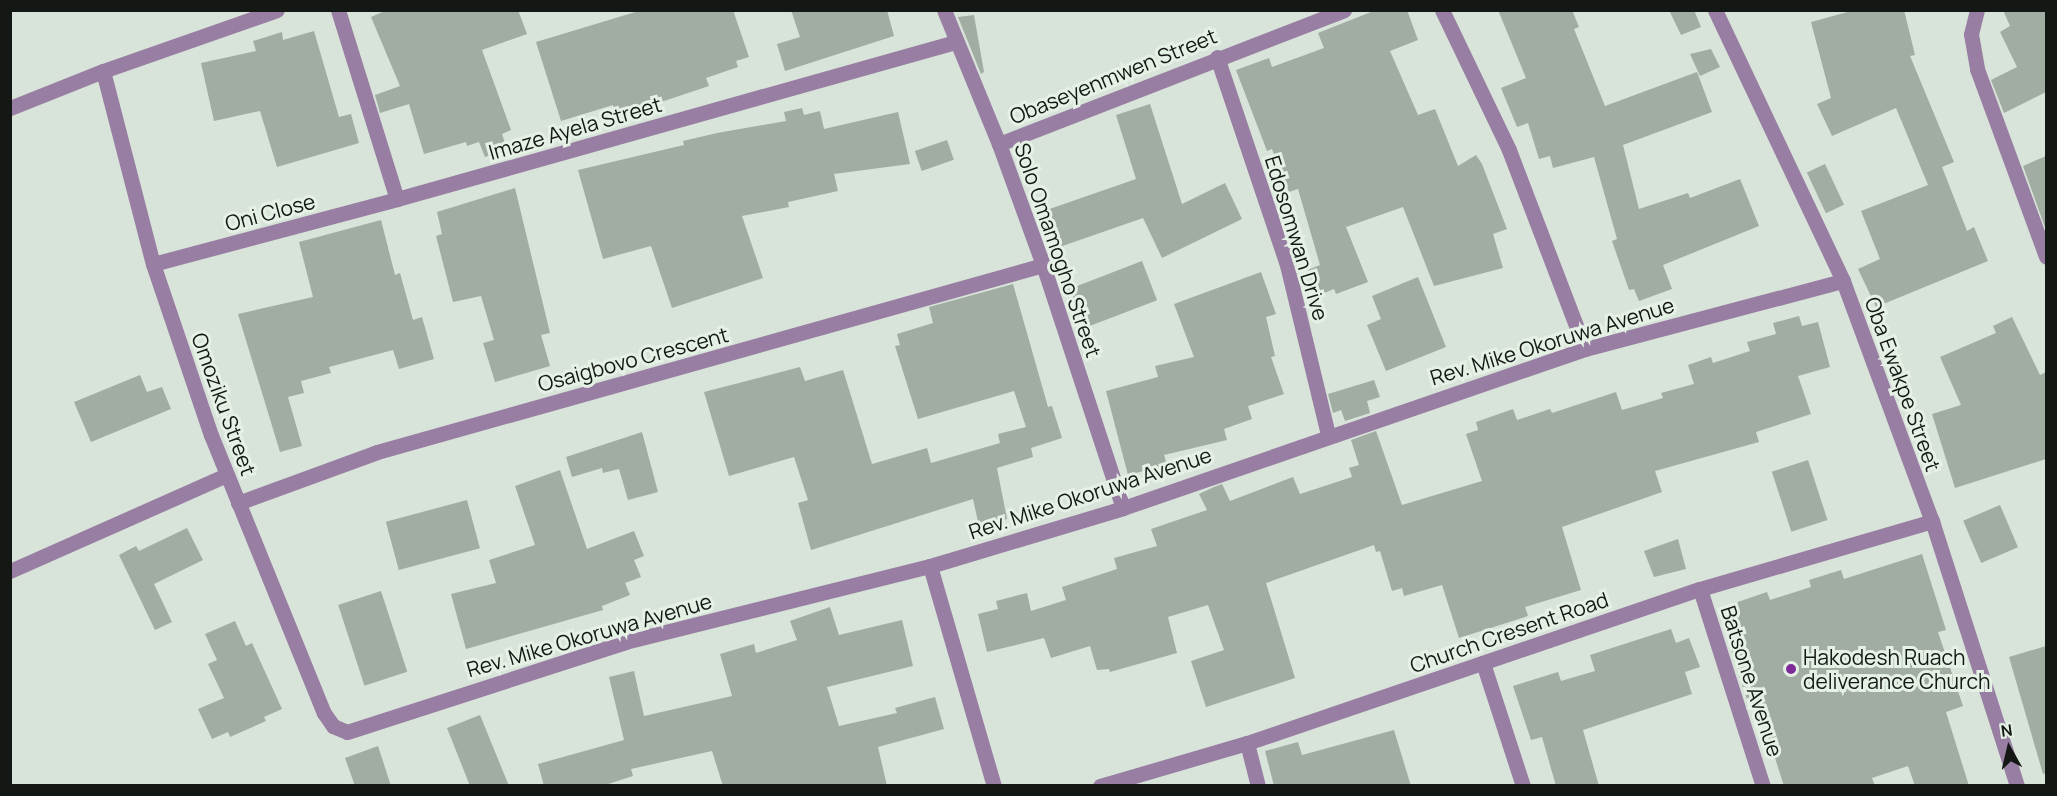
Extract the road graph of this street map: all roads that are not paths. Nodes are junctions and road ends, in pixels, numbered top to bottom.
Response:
1 (277, 10) edge
2 (338, 10) edge
3 (944, 10) edge
4 (1344, 10) edge
5 (1442, 10) edge
6 (1715, 10) edge
7 (1977, 10) edge
8 (955, 42) junction
9 (1217, 57) junction
10 (103, 70) junction
11 (10, 108) edge
12 (999, 144) junction
13 (397, 200) junction
14 (2046, 257) edge
15 (153, 264) junction
16 (1043, 265) junction
17 (1843, 281) junction
18 (1586, 349) junction
19 (1328, 434) junction
20 (227, 475) junction
21 (238, 503) junction
22 (1123, 508) junction
23 (1932, 521) junction
24 (930, 566) junction
25 (10, 571) edge
26 (1700, 589) junction
27 (1483, 663) junction
28 (347, 732) joint
29 (1247, 742) junction
30 (994, 786) edge
31 (1100, 786) edge
32 (1258, 786) edge
33 (1523, 786) edge
34 (1764, 786) edge
35 (2017, 786) edge

1 - 10 street
2 - 13 street
3 - 8 street, Solo Omamogho Street
4 - 9 street, Obaseyenmwen Street
5 - 18 street
6 - 17 street, Oba Ewakpe Street
7 - 14 street
8 - 12 street, Solo Omamogho Street
8 - 13 street, Imaze Ayela Street
9 - 12 street, Obaseyenmwen Street
9 - 19 street, Edosomwan Drive
10 - 11 street
10 - 15 street, Omoziku Street
12 - 16 street, Solo Omamogho Street
13 - 15 street, Oni Close
15 - 20 street, Omoziku Street
16 - 21 street, Osaigbovo Crescent
16 - 22 street, Solo Omamogho Street
17 - 18 street, Rev. Mike Okoruwa Avenue
17 - 23 street, Oba Ewakpe Street
18 - 19 street, Rev. Mike Okoruwa Avenue
19 - 22 street, Rev. Mike Okoruwa Avenue
20 - 21 street, Omoziku Street
20 - 25 street
21 - 28 street, Omoziku Street
22 - 24 street, Rev. Mike Okoruwa Avenue
23 - 26 street, Church Cresent Road
23 - 35 street, Oba Ewakpe Street
24 - 28 street, Rev. Mike Okoruwa Avenue
24 - 30 street
26 - 27 street, Church Cresent Road
26 - 34 street, Batsone Avenue
27 - 29 street, Church Cresent Road
27 - 33 street
29 - 31 street, Church Cresent Road
29 - 32 street

